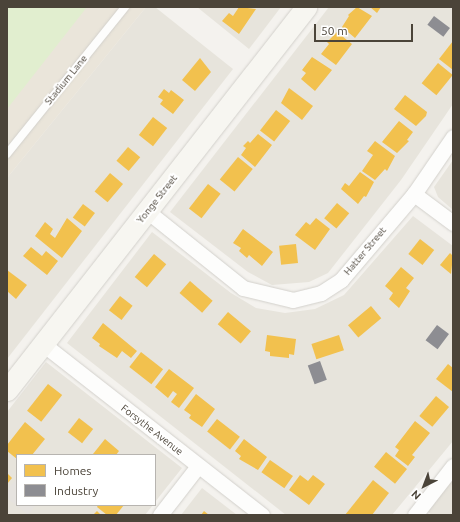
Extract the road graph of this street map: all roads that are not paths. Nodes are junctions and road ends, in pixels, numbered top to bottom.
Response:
1 (125, 7) edge
2 (306, 7) edge
3 (453, 136) edge
4 (7, 154) edge
5 (414, 194) junction
6 (147, 211) junction
7 (453, 223) edge
8 (43, 344) junction
9 (7, 390) edge
10 (198, 466) junction
11 (453, 466) edge
12 (160, 515) edge
13 (262, 515) edge
14 (415, 515) edge

1 - 4 lane, Stadium Lane
2 - 6 street, Yonge Street
3 - 5 street, Hatter Street
5 - 6 street, Hatter Street
5 - 7 street
6 - 8 street, Yonge Street
8 - 9 street, Yonge Street
8 - 10 street, Forsythe Avenue
10 - 12 street
10 - 13 street, Forsythe Avenue
11 - 14 street

